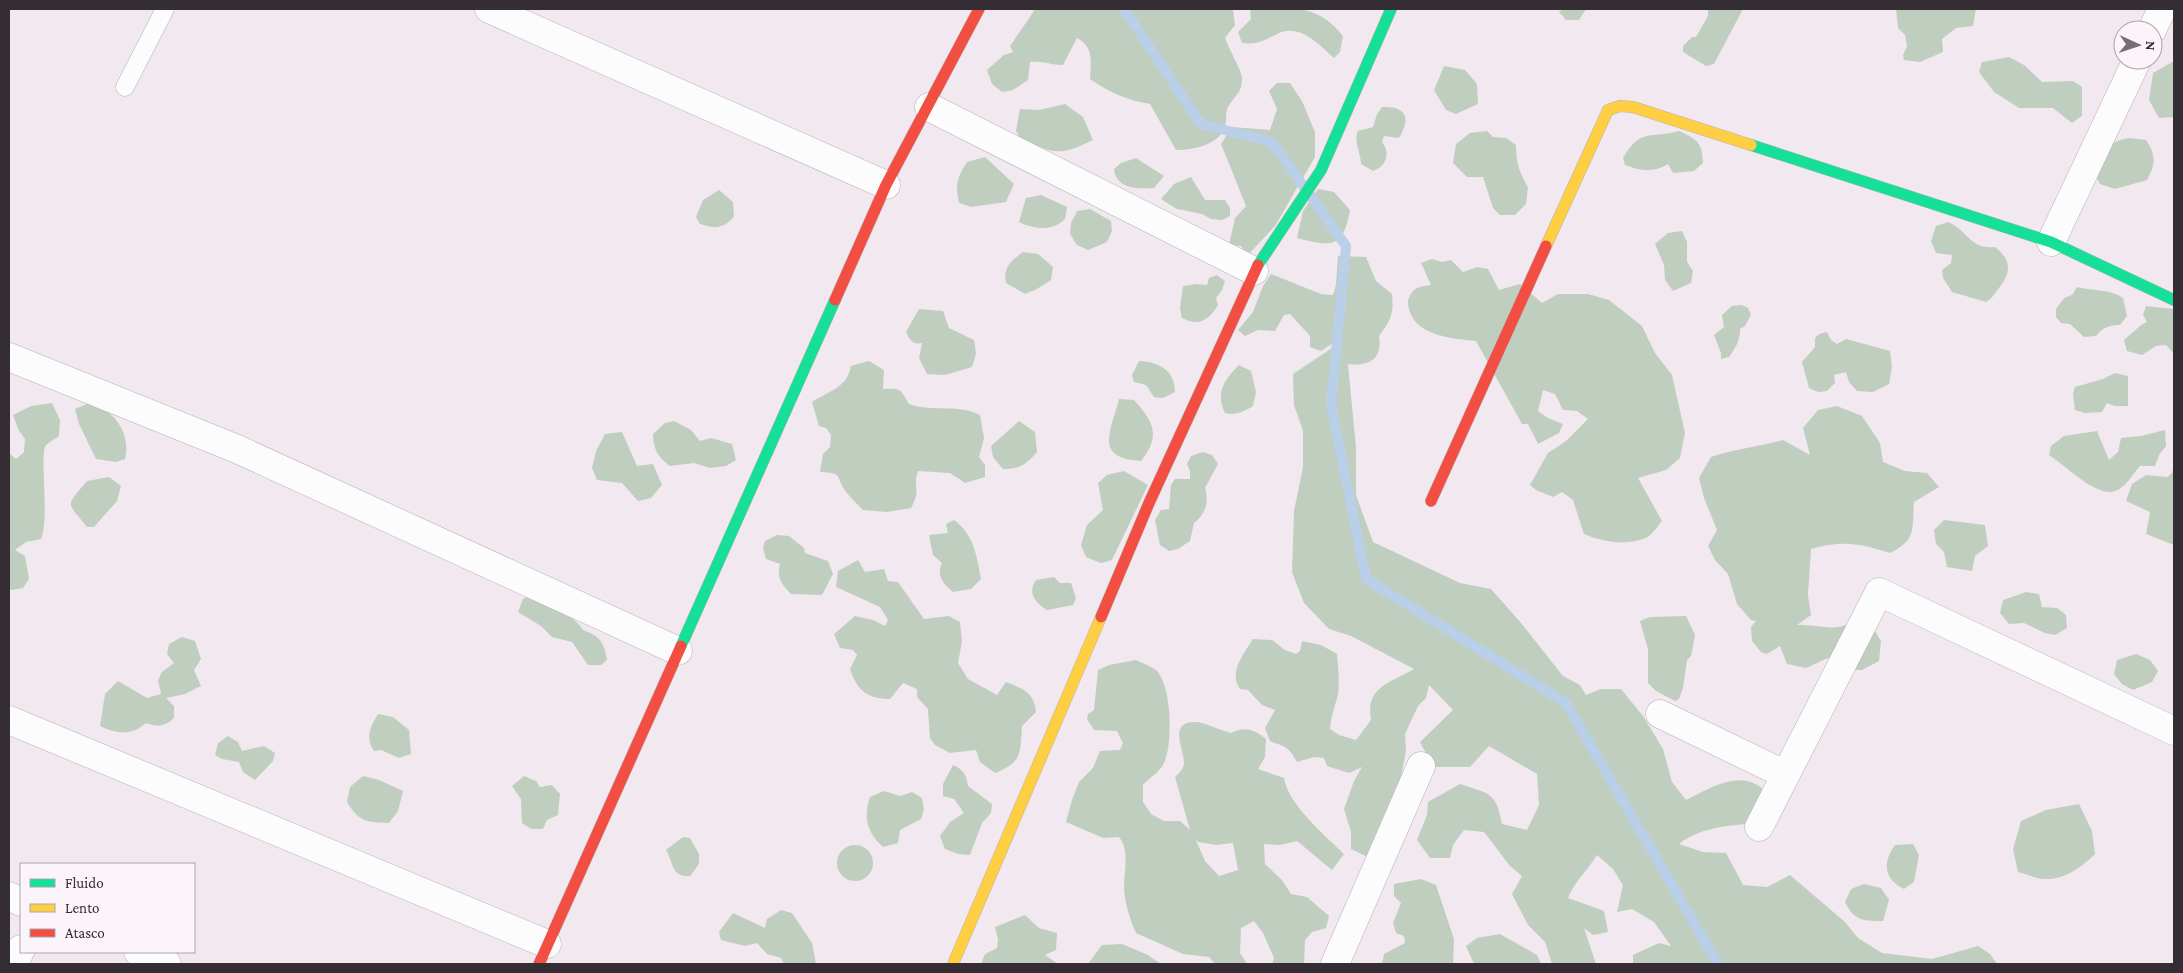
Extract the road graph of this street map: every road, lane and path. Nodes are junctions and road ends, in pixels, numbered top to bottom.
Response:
1 (165, 9) edge
2 (489, 9) edge
3 (979, 9) edge
4 (1391, 9) edge
5 (2132, 70) edge
6 (126, 87) dead end
7 (929, 107) junction
8 (886, 185) junction
9 (2051, 242) junction
10 (1254, 272) junction
11 (2174, 300) edge
12 (9, 357) edge
13 (1431, 501) dead end
14 (678, 651) junction
15 (1660, 714) dead end
16 (9, 720) edge
17 (2174, 731) edge
18 (1421, 766) dead end
19 (1784, 774) junction
20 (1759, 827) dead end
21 (20, 951) edge
22 (140, 953) edge
23 (543, 954) edge
24 (14, 964) edge
25 (168, 964) edge
26 (953, 964) edge
27 (1335, 964) edge

1 - 6 lane
2 - 8 street
3 - 7 street
4 - 10 street
5 - 9 street
7 - 8 street
7 - 10 street
8 - 14 street
9 - 11 street
9 - 13 street
10 - 26 street
12 - 14 street
14 - 23 street
15 - 19 street
16 - 23 street
17 - 19 street
18 - 27 street
19 - 20 street
21 - 24 street
22 - 25 street

